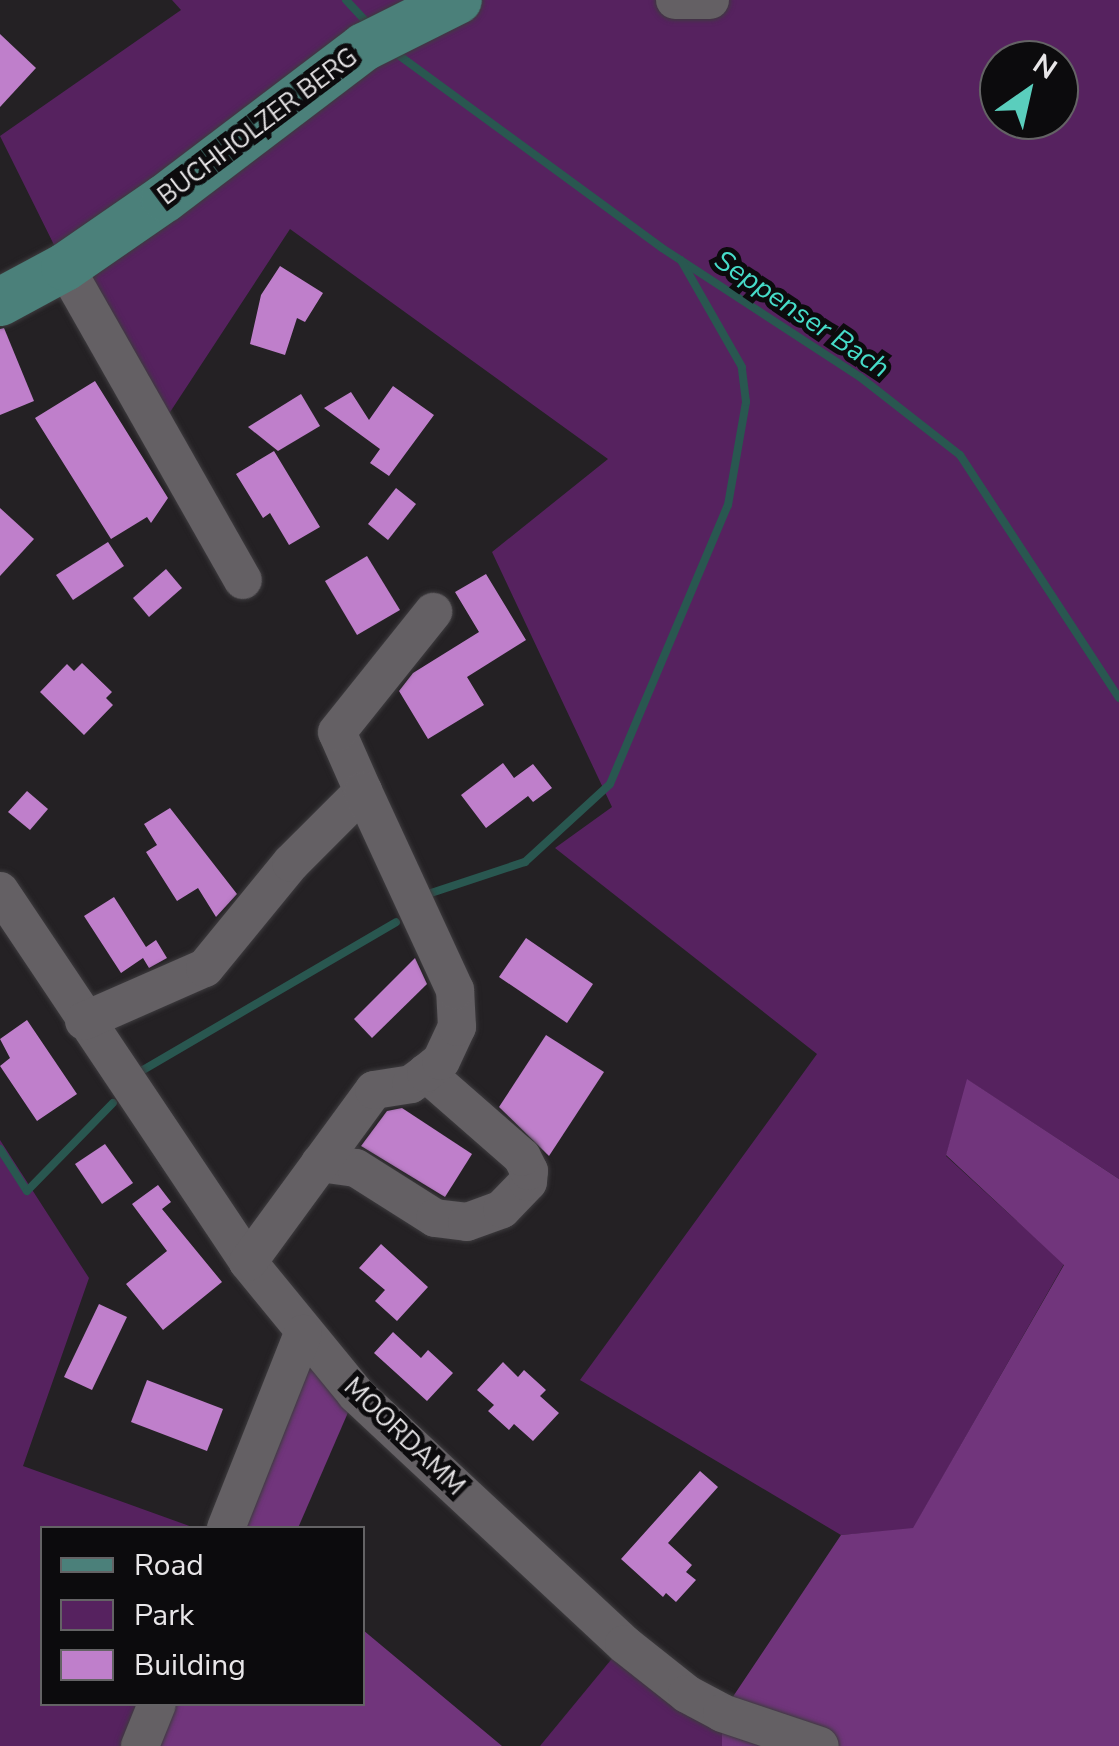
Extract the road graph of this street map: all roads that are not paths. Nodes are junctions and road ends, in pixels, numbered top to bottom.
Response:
1 (458, 0) edge
2 (675, 0) edge
3 (710, 0) edge
4 (66, 267) junction
5 (0, 302) edge
6 (243, 580) dead end
7 (432, 612) dead end
8 (363, 791) junction
9 (0, 891) edge
10 (84, 1021) junction
11 (426, 1073) junction
12 (320, 1163) junction
13 (248, 1262) junction
14 (303, 1334) junction
15 (227, 1526) edge
16 (156, 1706) edge
17 (140, 1746) edge
18 (820, 1746) edge

1 - 4 main road, BUCHHOLZER BERG
2 - 3 street
4 - 5 main road, BUCHHOLZER BERG
4 - 6 street
7 - 8 street
8 - 10 street
8 - 11 street
9 - 10 street, MOORDAMM
10 - 13 street, MOORDAMM
11 - 12 street
11 - 12 street
12 - 13 street
13 - 14 street, MOORDAMM
14 - 15 street
14 - 18 street, MOORDAMM
16 - 17 street

